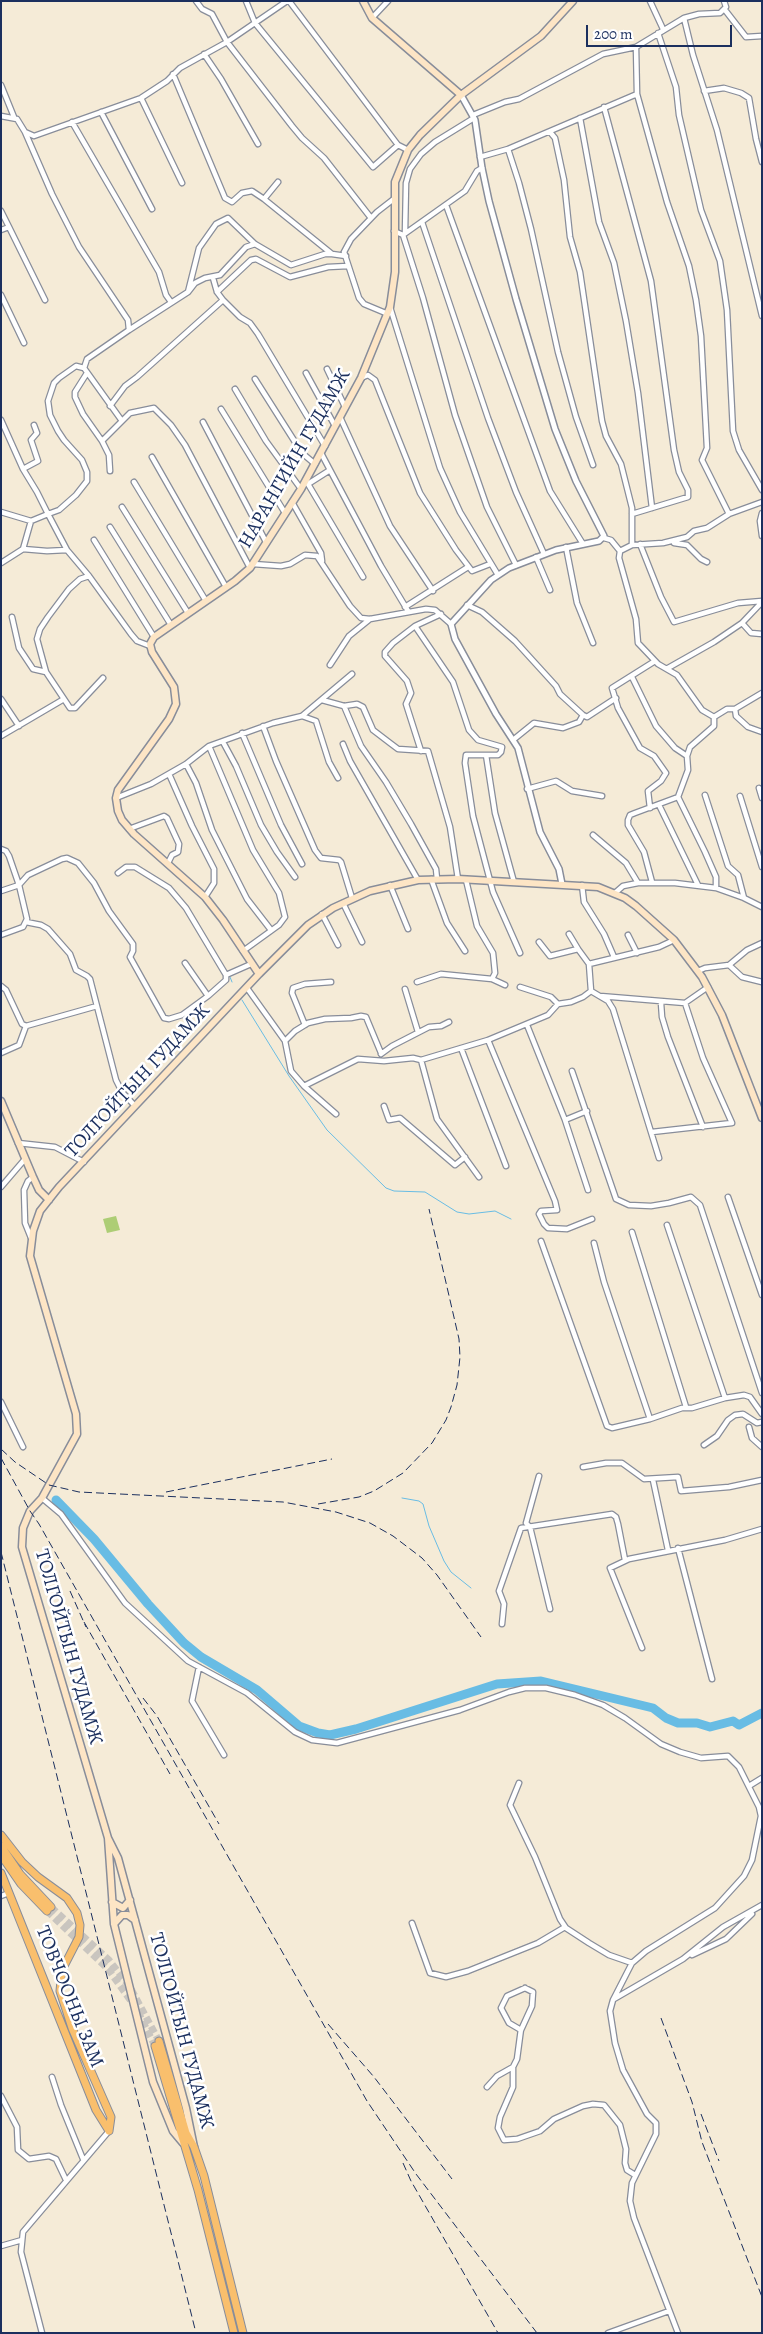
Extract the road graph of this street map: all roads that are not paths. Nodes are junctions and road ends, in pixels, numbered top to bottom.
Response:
1 (196, 1) edge
2 (246, 1) edge
3 (288, 1) edge
4 (362, 1) edge
5 (388, 1) edge
6 (573, 1) edge
7 (650, 1) edge
8 (724, 1) edge
9 (725, 10) junction
10 (372, 18) junction
11 (684, 18) junction
12 (255, 23) junction
13 (663, 29) junction
14 (658, 33) junction
15 (762, 36) edge
16 (227, 42) junction
17 (636, 47) junction
18 (204, 54) junction
19 (172, 74) junction
20 (1, 85) edge
21 (704, 91) junction
22 (637, 94) junction
23 (461, 95) junction
24 (141, 98) junction
25 (604, 107) junction
26 (101, 112) junction
27 (1, 116) edge
28 (474, 116) junction
29 (14, 117) junction
30 (580, 118) junction
31 (72, 122) junction
32 (25, 132) junction
33 (550, 132) junction
34 (258, 144) dead end
35 (398, 145) junction
36 (508, 149) junction
37 (408, 150) junction
38 (480, 157) junction
39 (762, 162) edge
40 (482, 168) junction
41 (278, 182) dead end
42 (182, 183) dead end
43 (395, 198) junction
44 (264, 199) junction
45 (446, 205) junction
46 (152, 209) dead end
47 (1, 211) edge
48 (371, 218) junction
49 (422, 222) junction
50 (9, 227) junction
51 (1, 230) edge
52 (394, 231) junction
53 (404, 234) junction
54 (255, 244) junction
55 (332, 254) junction
56 (346, 256) junction
57 (348, 266) junction
58 (213, 278) junction
59 (188, 292) junction
60 (217, 292) junction
61 (1, 295) edge
62 (45, 300) dead end
63 (223, 300) junction
64 (171, 302) junction
65 (390, 307) junction
66 (388, 314) junction
67 (762, 316) edge
68 (129, 330) junction
69 (24, 342) dead end
70 (84, 368) junction
71 (327, 368) dead end
72 (87, 373) junction
73 (306, 373) dead end
74 (361, 378) junction
75 (255, 379) dead end
76 (235, 389) dead end
77 (110, 406) junction
78 (345, 407) junction
79 (221, 409) dead end
80 (340, 418) junction
81 (1, 420) edge
82 (122, 421) junction
83 (203, 422) dead end
84 (34, 425) dead end
85 (335, 426) junction
86 (102, 441) junction
87 (325, 446) junction
88 (321, 453) junction
89 (152, 457) dead end
90 (315, 464) junction
91 (593, 465) dead end
92 (23, 469) junction
93 (330, 470) junction
94 (110, 471) dead end
95 (134, 482) dead end
96 (301, 489) junction
97 (762, 490) edge
98 (292, 502) junction
99 (762, 502) edge
100 (122, 507) dead end
101 (652, 508) junction
102 (1, 512) edge
103 (285, 513) junction
104 (762, 513) edge
105 (48, 514) junction
106 (632, 514) junction
107 (729, 514) junction
108 (31, 521) junction
109 (110, 527) dead end
110 (762, 536) edge
111 (604, 538) junction
112 (94, 540) dead end
113 (266, 542) junction
114 (583, 544) junction
115 (640, 544) junction
116 (663, 544) junction
117 (632, 545) junction
118 (566, 547) junction
119 (23, 548) junction
120 (67, 550) junction
121 (620, 551) junction
122 (544, 554) junction
123 (536, 557) junction
124 (707, 562) dead end
125 (1, 563) edge
126 (322, 563) junction
127 (490, 564) junction
128 (516, 564) junction
129 (252, 566) junction
130 (468, 567) junction
131 (498, 575) junction
132 (89, 576) junction
133 (363, 577) dead end
134 (226, 588) junction
135 (550, 590) dead end
136 (434, 591) junction
137 (206, 601) junction
138 (762, 601) edge
139 (467, 605) junction
140 (406, 609) junction
141 (188, 613) junction
142 (441, 614) junction
143 (12, 617) dead end
144 (370, 619) junction
145 (742, 623) junction
146 (451, 624) junction
147 (171, 625) junction
148 (415, 626) junction
149 (762, 634) edge
150 (154, 637) junction
151 (593, 643) dead end
152 (150, 646) junction
153 (655, 661) junction
154 (330, 665) dead end
155 (668, 668) junction
156 (46, 672) junction
157 (352, 674) dead end
158 (632, 677) junction
159 (104, 678) dead end
160 (762, 693) edge
161 (616, 698) junction
162 (1, 699) edge
163 (64, 699) junction
164 (322, 700) junction
165 (344, 706) junction
166 (734, 709) junction
167 (583, 715) junction
168 (302, 716) junction
169 (714, 717) junction
170 (18, 726) junction
171 (263, 726) junction
172 (762, 732) edge
173 (242, 733) junction
174 (1, 736) edge
175 (513, 740) junction
176 (223, 742) junction
177 (344, 744) dead end
178 (209, 746) junction
179 (421, 752) junction
180 (486, 754) junction
181 (687, 756) junction
182 (186, 764) junction
183 (168, 774) junction
184 (338, 778) dead end
185 (759, 788) dead end
186 (527, 790) junction
187 (705, 795) dead end
188 (602, 796) dead end
189 (740, 796) dead end
190 (678, 797) junction
191 (116, 798) junction
192 (762, 798) edge
193 (658, 805) junction
194 (650, 808) junction
195 (129, 828) junction
196 (593, 835) dead end
197 (1, 850) edge
198 (168, 863) junction
199 (302, 864) dead end
200 (762, 868) edge
201 (118, 873) dead end
202 (295, 877) dead end
203 (434, 879) junction
204 (458, 879) junction
205 (418, 880) junction
206 (466, 880) junction
207 (490, 881) junction
208 (514, 882) junction
209 (652, 882) junction
210 (638, 883) junction
211 (562, 884) junction
212 (19, 885) junction
213 (390, 885) junction
214 (582, 885) junction
215 (698, 885) junction
216 (716, 888) junction
217 (1, 891) edge
218 (615, 893) junction
219 (205, 897) junction
220 (352, 898) junction
221 (744, 898) junction
222 (342, 902) junction
223 (762, 907) edge
224 (322, 914) junction
225 (26, 922) junction
226 (408, 929) dead end
227 (271, 930) junction
228 (569, 934) dead end
229 (1, 935) edge
230 (628, 935) dead end
231 (674, 940) junction
232 (362, 942) dead end
233 (539, 942) dead end
234 (762, 943) edge
235 (338, 944) dead end
236 (578, 949) junction
237 (242, 951) junction
238 (465, 951) dead end
239 (520, 953) dead end
240 (637, 953) junction
241 (614, 958) junction
242 (185, 963) dead end
243 (251, 964) junction
244 (589, 964) junction
245 (729, 965) junction
246 (698, 971) junction
247 (258, 974) junction
248 (226, 975) junction
249 (492, 979) junction
250 (331, 982) dead end
251 (417, 982) dead end
252 (762, 982) edge
253 (504, 985) dead end
254 (1, 986) edge
255 (520, 987) dead end
256 (247, 988) junction
257 (708, 988) junction
258 (405, 989) dead end
259 (591, 990) junction
260 (208, 996) junction
261 (599, 996) junction
262 (661, 1003) junction
263 (685, 1003) junction
264 (558, 1004) junction
265 (96, 1006) junction
266 (450, 1022) dead end
267 (305, 1025) junction
268 (527, 1025) junction
269 (26, 1026) junction
270 (418, 1032) junction
271 (488, 1040) junction
272 (285, 1041) junction
273 (461, 1048) junction
274 (1, 1053) edge
275 (381, 1053) junction
276 (421, 1060) junction
277 (382, 1061) junction
278 (572, 1071) dead end
279 (304, 1086) junction
280 (1, 1101) edge
281 (135, 1106) junction
282 (384, 1106) dead end
283 (587, 1111) junction
284 (336, 1114) dead end
285 (762, 1118) edge
286 (565, 1120) junction
287 (703, 1127) junction
288 (652, 1132) junction
289 (18, 1142) junction
290 (465, 1157) junction
291 (659, 1158) dead end
292 (25, 1160) junction
293 (84, 1162) junction
294 (506, 1166) dead end
295 (479, 1177) dead end
296 (33, 1178) junction
297 (1, 1187) edge
298 (588, 1190) dead end
299 (728, 1197) dead end
300 (49, 1200) junction
301 (592, 1219) dead end
302 (667, 1224) dead end
303 (632, 1232) dead end
304 (31, 1238) junction
305 (541, 1241) dead end
306 (594, 1243) dead end
307 (762, 1295) edge
308 (762, 1393) edge
309 (725, 1398) junction
310 (1, 1402) edge
311 (686, 1407) junction
312 (762, 1414) edge
313 (650, 1419) junction
314 (762, 1422) edge
315 (749, 1427) dead end
316 (704, 1445) dead end
317 (23, 1447) dead end
318 (762, 1447) edge
319 (583, 1467) dead end
320 (539, 1476) dead end
321 (653, 1480) junction
322 (762, 1480) edge
323 (42, 1498) junction
324 (530, 1527) junction
325 (762, 1529) edge
326 (678, 1548) junction
327 (668, 1550) junction
328 (625, 1560) junction
329 (550, 1609) dead end
330 (502, 1624) dead end
331 (642, 1648) dead end
332 (199, 1667) junction
333 (712, 1679) dead end
334 (224, 1755) dead end
335 (762, 1778) edge
336 (519, 1783) dead end
337 (749, 1786) junction
338 (1, 1835) edge
339 (108, 1838) junction
340 (1, 1846) edge
341 (1, 1855) edge
342 (1, 1873) edge
343 (9, 1893) junction
344 (1, 1896) edge
345 (130, 1900) junction
346 (112, 1902) junction
347 (762, 1905) edge
348 (757, 1909) junction
349 (135, 1920) junction
350 (412, 1923) dead end
351 (114, 1924) junction
352 (565, 1927) junction
353 (683, 1959) junction
354 (632, 1963) junction
355 (613, 2000) junction
356 (521, 2029) junction
357 (513, 2068) junction
358 (52, 2077) dead end
359 (487, 2087) dead end
360 (1, 2096) edge
361 (108, 2131) junction
362 (183, 2143) junction
363 (194, 2147) junction
364 (83, 2159) junction
365 (635, 2176) junction
366 (66, 2180) junction
367 (22, 2240) junction
368 (1, 2246) edge
369 (669, 2311) junction
370 (42, 2333) edge
371 (234, 2333) edge
372 (243, 2333) edge
373 (608, 2333) edge
374 (678, 2333) edge

1 - 16 street
2 - 12 street
3 - 12 street
3 - 35 street
4 - 10 main road
5 - 10 street
6 - 23 main road, НАРАНГИЙН ГУДАМЖ
7 - 13 street
8 - 9 street
9 - 11 street
9 - 15 street
10 - 23 main road
11 - 13 street
11 - 21 street
12 - 16 street
12 - 35 street
13 - 14 street
14 - 17 street
14 - 97 street
16 - 18 street
16 - 48 street
17 - 22 street
17 - 28 street
18 - 19 street
18 - 34 street
19 - 24 street
19 - 44 street
20 - 29 street
21 - 39 street
21 - 67 street
22 - 25 street
22 - 107 street
23 - 28 street
23 - 37 main road, НАРАНГИЙН ГУДАМЖ
24 - 26 street
24 - 42 street
25 - 30 street
25 - 101 street
26 - 31 street
26 - 46 street
27 - 29 street
28 - 38 street
28 - 53 street
29 - 32 street
30 - 33 street
30 - 101 street
31 - 32 street
31 - 64 street
32 - 68 street
33 - 36 street
33 - 106 street
35 - 37 street
36 - 38 street
36 - 91 street
37 - 43 main road, НАРАНГИЙН ГУДАМЖ
38 - 40 street
40 - 45 street
40 - 111 street
41 - 44 street
43 - 48 street
43 - 52 main road, НАРАНГИЙН ГУДАМЖ
44 - 55 street
45 - 49 street
45 - 114 street
47 - 50 street
48 - 56 street
49 - 53 street
49 - 122 street
50 - 51 street
50 - 62 street
52 - 53 street
52 - 65 main road, НАРАНГИЙН ГУДАМЖ
53 - 128 street
54 - 55 street
54 - 58 street
54 - 59 street
55 - 56 street
56 - 57 street
57 - 60 street
57 - 66 street
58 - 59 street
58 - 60 street
59 - 64 street
60 - 63 street
61 - 69 street
63 - 77 street
63 - 87 street
64 - 68 street
65 - 66 main road, НАРАНГИЙН ГУДАМЖ
65 - 127 street
66 - 74 main road, НАРАНГИЙН ГУДАМЖ
68 - 70 street
70 - 72 street
70 - 105 street
71 - 78 street
72 - 77 street
72 - 86 street
73 - 85 street
74 - 78 main road, НАРАНГИЙН ГУДАМЖ
74 - 130 street
75 - 90 street
76 - 96 street
77 - 82 street
78 - 80 main road, НАРАНГИЙН ГУДАМЖ
79 - 103 street
80 - 85 main road, НАРАНГИЙН ГУДАМЖ
80 - 136 street
81 - 92 street
82 - 86 street
82 - 129 street
83 - 113 street
84 - 92 street
85 - 87 main road, НАРАНГИЙН ГУДАМЖ
86 - 94 street
87 - 88 main road, НАРАНГИЙН ГУДАМЖ
88 - 90 main road, НАРАНГИЙН ГУДАМЖ
88 - 93 street
89 - 134 street
90 - 96 main road, НАРАНГИЙН ГУДАМЖ
92 - 105 street
93 - 133 street
93 - 140 street
95 - 137 street
96 - 98 main road, НАРАНГИЙН ГУДАМЖ
98 - 103 main road, НАРАНГИЙН ГУДАМЖ
98 - 126 street
99 - 107 street
100 - 141 street
101 - 106 street
102 - 108 street
103 - 113 main road, НАРАНГИЙН ГУДАМЖ
104 - 110 street
105 - 108 street
105 - 120 street
106 - 117 street
107 - 116 street
108 - 119 street
109 - 147 street
111 - 114 street
111 - 121 street
112 - 150 street
113 - 129 main road, НАРАНГИЙН ГУДАМЖ
114 - 118 street
115 - 116 street
115 - 117 street
115 - 138 street
116 - 124 street
117 - 121 street
118 - 122 street
118 - 151 street
119 - 120 street
119 - 125 street
120 - 132 street
121 - 153 street
122 - 123 street
123 - 128 street
123 - 135 street
126 - 129 street
126 - 144 street
127 - 130 street
127 - 131 street
128 - 131 street
129 - 134 main road, НАРАНГИЙН ГУДАМЖ
130 - 136 street
131 - 139 street
132 - 152 street
132 - 156 street
134 - 137 main road, НАРАНГИЙН ГУДАМЖ
136 - 140 street
137 - 141 main road, НАРАНГИЙН ГУДАМЖ
138 - 145 street
139 - 146 street
139 - 167 street
140 - 142 street
140 - 144 street
141 - 147 main road, НАРАНГИЙН ГУДАМЖ
142 - 146 street
142 - 148 street
143 - 156 street
144 - 154 street
145 - 149 street
145 - 155 street
146 - 175 street
147 - 150 main road, НАРАНГИЙН ГУДАМЖ
148 - 179 street
148 - 180 street
150 - 152 main road
152 - 191 main road
153 - 155 street
153 - 158 street
155 - 169 street
156 - 163 street
157 - 164 street
158 - 161 street
158 - 181 street
159 - 163 street
160 - 166 street
161 - 167 street
161 - 194 street
162 - 170 street
163 - 170 street
164 - 165 street
164 - 168 street
165 - 179 street
165 - 203 street
166 - 169 street
166 - 172 street
167 - 175 street
168 - 171 street
168 - 184 street
169 - 181 street
170 - 174 street
171 - 173 street
171 - 220 street
173 - 176 street
173 - 199 street
175 - 186 street
176 - 178 street
176 - 202 street
177 - 205 street
178 - 182 street
178 - 227 street
179 - 204 street
180 - 207 street
180 - 208 street
181 - 190 street
182 - 183 street
182 - 227 street
183 - 191 street
183 - 219 street
185 - 192 street
186 - 188 street
186 - 211 street
187 - 221 street
189 - 200 street
190 - 193 street
190 - 216 street
191 - 195 main road
193 - 194 street
193 - 215 street
194 - 209 street
195 - 198 main road
195 - 198 street
196 - 210 street
197 - 212 street
198 - 219 main road
201 - 248 street
203 - 204 main road, ТОЛГОЙТЫН ГУДАМЖ
203 - 205 main road, ТОЛГОЙТЫН ГУДАМЖ
203 - 238 street
204 - 206 main road, ТОЛГОЙТЫН ГУДАМЖ
205 - 213 main road, ТОЛГОЙТЫН ГУДАМЖ
206 - 207 main road, ТОЛГОЙТЫН ГУДАМЖ
206 - 249 street
207 - 208 main road, ТОЛГОЙТЫН ГУДАМЖ
207 - 239 street
208 - 211 main road, ТОЛГОЙТЫН ГУДАМЖ
209 - 210 street
209 - 215 street
210 - 218 street
211 - 214 main road, ТОЛГОЙТЫН ГУДАМЖ
212 - 217 street
212 - 225 street
212 - 260 street
213 - 220 main road, ТОЛГОЙТЫН ГУДАМЖ
213 - 226 street
214 - 218 main road, ТОЛГОЙТЫН ГУДАМЖ
214 - 241 street
215 - 216 street
216 - 221 street
218 - 231 main road, ТОЛГОЙТЫН ГУДАМЖ
219 - 237 main road
220 - 222 main road, ТОЛГОЙТЫН ГУДАМЖ
221 - 223 street
222 - 224 main road, ТОЛГОЙТЫН ГУДАМЖ
222 - 232 street
224 - 235 street
224 - 247 main road, ТОЛГОЙТЫН ГУДАМЖ
225 - 229 street
225 - 265 street
227 - 237 street
228 - 236 street
230 - 240 street
231 - 240 street
231 - 246 main road, ТОЛГОЙТЫН ГУДАМЖ
233 - 236 street
234 - 245 street
236 - 244 street
237 - 243 main road
240 - 241 street
241 - 244 street
242 - 260 street
243 - 247 main road
243 - 248 street
244 - 259 street
245 - 246 street
245 - 252 street
246 - 257 main road, ТОЛГОЙТЫН ГУДАМЖ
247 - 256 main road, ТОЛГОЙТЫН ГУДАМЖ
248 - 260 street
249 - 251 street
249 - 253 street
250 - 267 street
254 - 269 street
255 - 264 street
256 - 272 street
256 - 281 main road, ТОЛГОЙТЫН ГУДАМЖ
257 - 263 street
257 - 285 main road, ТОЛГОЙТЫН ГУДАМЖ
258 - 270 street
259 - 261 street
259 - 264 street
261 - 262 street
261 - 288 street
262 - 263 street
262 - 287 street
263 - 287 street
264 - 268 street
265 - 269 street
265 - 281 street
266 - 270 street
267 - 272 street
267 - 275 street
268 - 271 street
268 - 286 street
269 - 274 street
270 - 275 street
271 - 273 street
271 - 301 street
272 - 279 street
273 - 276 street
273 - 294 street
275 - 277 street
276 - 277 street
276 - 290 street
277 - 279 street
278 - 283 street
279 - 284 street
280 - 289 main road
281 - 293 main road, ТОЛГОЙТЫН ГУДАМЖ
282 - 290 street
283 - 286 street
283 - 308 street
286 - 298 street
287 - 288 street
288 - 291 street
289 - 292 main road
289 - 293 street
290 - 295 street
292 - 296 main road
292 - 297 street
293 - 300 main road, ТОЛГОЙТЫН ГУДАМЖ
296 - 300 main road
296 - 304 street
299 - 307 street
300 - 304 main road, ТОЛГОЙТЫН ГУДАМЖ
302 - 309 street
303 - 311 street
304 - 323 main road, ТОЛГОЙТЫН ГУДАМЖ
305 - 313 street
306 - 313 street
309 - 311 street
309 - 312 street
310 - 317 street
311 - 313 street
314 - 316 street
315 - 318 street
319 - 321 street
320 - 324 street
321 - 322 street
321 - 327 street
323 - 332 street
323 - 339 main road, ТОЛГОЙТЫН ГУДАМЖ
324 - 328 street
324 - 329 street
324 - 330 street
325 - 326 street
326 - 327 street
326 - 333 street
327 - 328 street
328 - 331 street
332 - 334 street
332 - 337 street
335 - 337 street
336 - 352 street
337 - 354 street
338 - 361 highway, ТОВЧООНЫ ЗАМ
339 - 345 main road, ТОЛГОЙТЫН ГУДАМЖ
339 - 346 main road, ТОЛГОЙТЫН ГУДАМЖ
340 - 341 highway
342 - 343 highway, ТОВЧООНЫ ЗАМ
343 - 344 street
343 - 361 highway, ТОВЧООНЫ ЗАМ
345 - 346 main road
345 - 349 main road, ТОЛГОЙТЫН ГУДАМЖ
346 - 351 main road, ТОЛГОЙТЫН ГУДАМЖ
347 - 348 street
348 - 353 street
348 - 353 street
349 - 351 main road
349 - 363 main road, ТОЛГОЙТЫН ГУДАМЖ
350 - 352 street
351 - 362 main road, ТОЛГОЙТЫН ГУДАМЖ
352 - 354 street
353 - 355 street
354 - 355 street
355 - 365 street
356 - 356 street
356 - 357 street
357 - 359 street
357 - 365 street
358 - 364 street
360 - 366 street
361 - 364 street
362 - 363 highway
362 - 371 highway
363 - 372 highway
364 - 366 street
365 - 369 street
366 - 367 street
367 - 368 street
367 - 370 street
369 - 373 street
369 - 374 street

